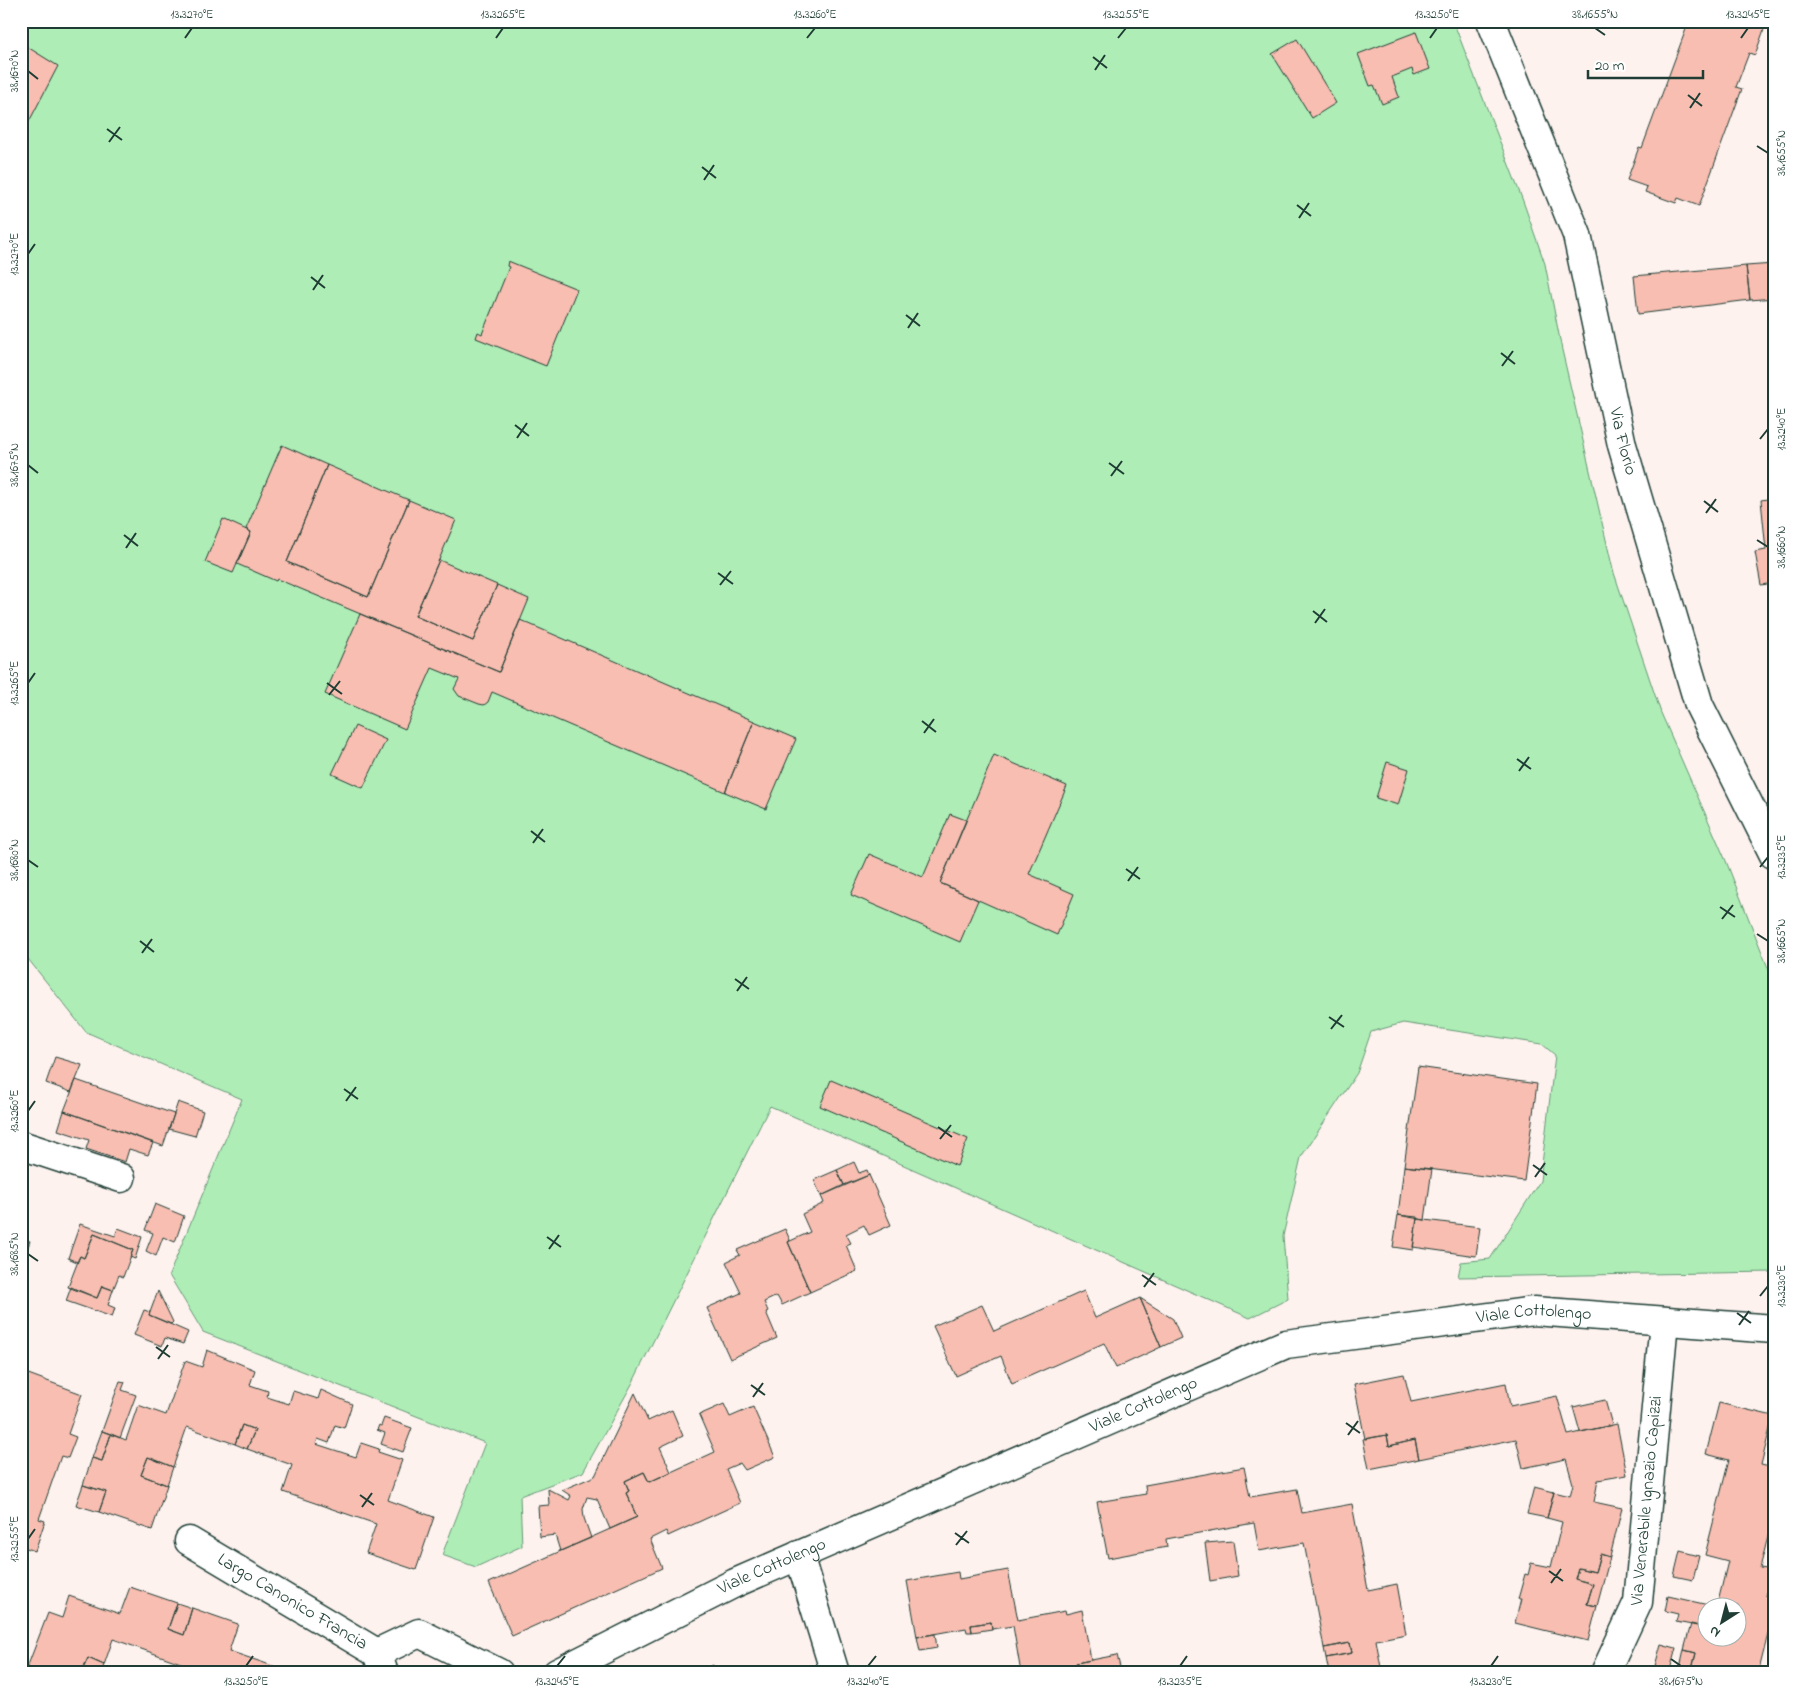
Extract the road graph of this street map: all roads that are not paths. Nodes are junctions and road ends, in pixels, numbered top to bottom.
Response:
1 (1491, 21) edge
2 (1774, 855) edge
3 (21, 1145) edge
4 (122, 1178) dead end
5 (1664, 1321) junction
6 (1774, 1329) edge
7 (189, 1541) dead end
8 (799, 1555) junction
9 (381, 1663) edge
10 (499, 1673) edge
11 (557, 1673) edge
12 (835, 1673) edge
13 (1605, 1673) edge

1 - 2 street, Via Florio
3 - 4 street
5 - 6 street, Viale Cottolengo
5 - 8 street, Viale Cottolengo
5 - 13 street, Via Venerabile Ignazio Capizzi
7 - 9 street, Largo Canonico Francia
8 - 11 street, Viale Cottolengo
8 - 12 street
9 - 10 street

